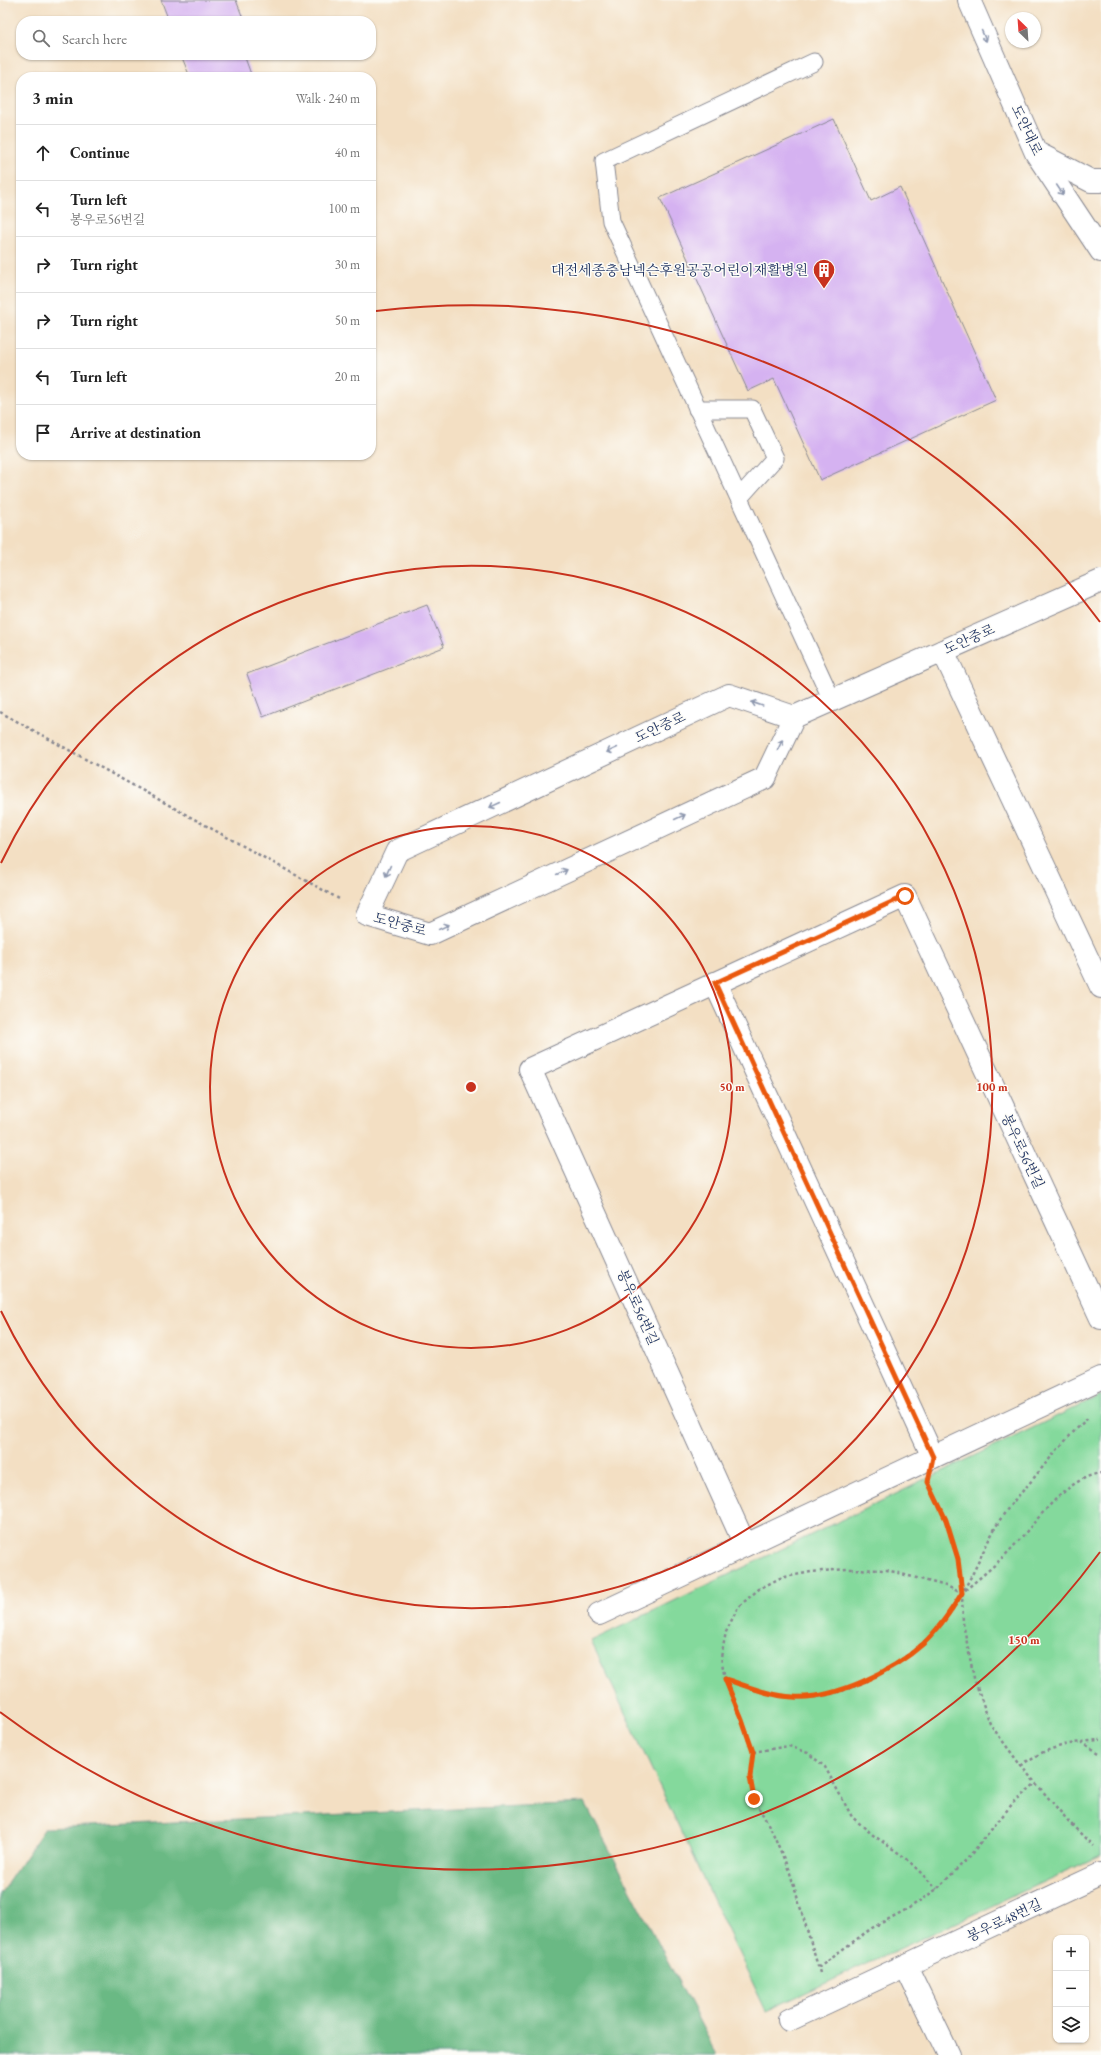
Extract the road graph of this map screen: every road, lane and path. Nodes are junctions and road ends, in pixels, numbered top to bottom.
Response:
1 (969, 0) edge
2 (814, 62) dead end
3 (1036, 153) junction
4 (1101, 181) edge
5 (1101, 251) edge
6 (697, 409) junction
7 (738, 498) junction
8 (1101, 581) edge
9 (943, 651) junction
10 (832, 700) junction
11 (0, 712) edge
12 (794, 717) junction
13 (368, 915) junction
14 (715, 983) junction
15 (1101, 987) edge
16 (1101, 1318) edge
17 (1101, 1378) edge
18 (1090, 1417) dead end
19 (933, 1457) junction
20 (1101, 1473) edge
21 (745, 1546) junction
22 (962, 1593) junction
23 (599, 1614) dead end
24 (725, 1679) junction
25 (1101, 1740) edge
26 (1080, 1741) junction
27 (753, 1752) junction
28 (1101, 1754) edge
29 (1021, 1766) junction
30 (1036, 1783) junction
31 (1096, 1848) dead end
32 (1101, 1874) edge
33 (937, 1889) junction
34 (906, 1966) junction
35 (818, 1967) junction
36 (830, 2002) junction
37 (789, 2020) dead end
38 (948, 2055) edge

1 -> 3 street, 도안대로
2 - 6 lane
3 - 4 street
3 -> 5 street, 도안대로
6 - 7 lane
6 - 7 lane
7 - 10 lane
8 - 9 street, 도안중로
9 - 10 street, 도안중로
9 - 15 street
10 - 12 street, 도안중로
11 - 13 path
13 -> 12 street, 도안중로
12 -> 13 street, 도안중로
14 - 16 street, 봉우로56번길
14 - 19 street
14 - 21 street, 봉우로56번길
17 - 19 street
18 - 22 path
19 - 21 street
19 - 22 path
20 - 22 path
21 - 23 street
22 - 24 path
22 - 24 path
22 - 29 path
24 - 27 path
25 - 26 path
26 - 28 path
26 - 29 path
27 - 33 path
27 - 35 path
29 - 30 path
30 - 31 path
30 - 33 path
32 - 34 street, 봉우로48번길
33 - 35 path
34 - 36 street, 봉우로48번길
34 - 38 street
35 - 36 path
36 - 37 street, 봉우로48번길

